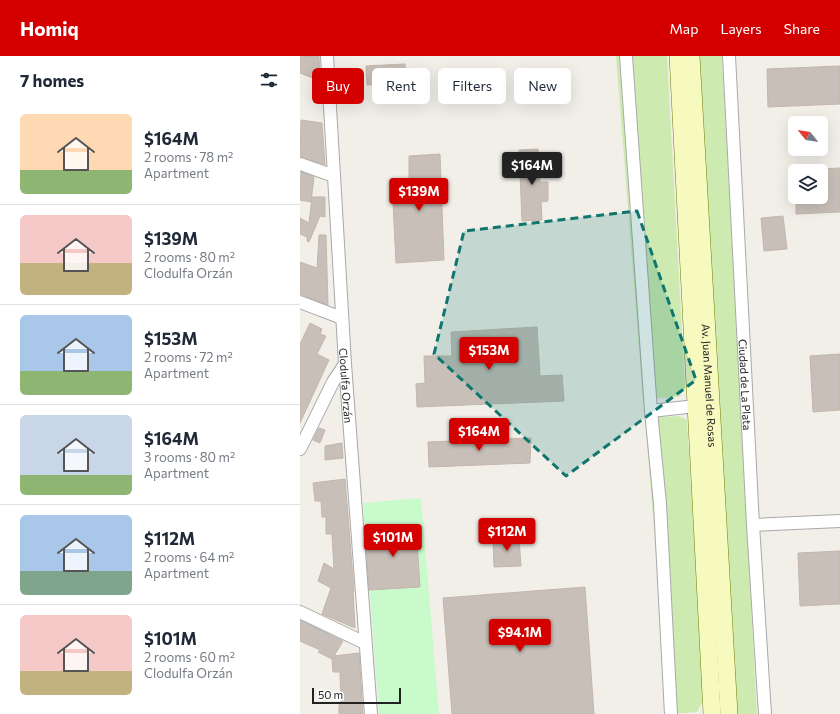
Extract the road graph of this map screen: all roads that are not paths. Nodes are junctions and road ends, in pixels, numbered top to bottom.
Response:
1 (327, 56) edge
2 (626, 56) edge
3 (678, 56) edge
4 (691, 56) edge
5 (729, 56) edge
6 (300, 164) edge
7 (334, 176) junction
8 (300, 302) edge
9 (342, 318) junction
10 (345, 364) junction
11 (696, 406) junction
12 (651, 411) junction
13 (300, 449) edge
14 (840, 521) edge
15 (753, 525) junction
16 (300, 612) edge
17 (365, 643) junction
18 (372, 714) edge
19 (672, 714) edge
20 (712, 714) edge
21 (729, 714) edge
22 (765, 714) edge

1 - 7 street, Clodulfa Orzán
2 - 12 street
3 - 11 main road, Av. Juan Manuel de Rosas
4 - 21 main road, Av. Juan Manuel de Rosas
5 - 15 street, Ciudad de La Plata
6 - 7 street
7 - 9 street, Clodulfa Orzán
8 - 9 street
9 - 10 street, Clodulfa Orzán
10 - 13 street
10 - 17 street, Clodulfa Orzán
11 - 12 street
11 - 20 main road, Av. Juan Manuel de Rosas
12 - 19 street
14 - 15 street
15 - 22 street, Ciudad de La Plata
16 - 17 street
17 - 18 street, Clodulfa Orzán

